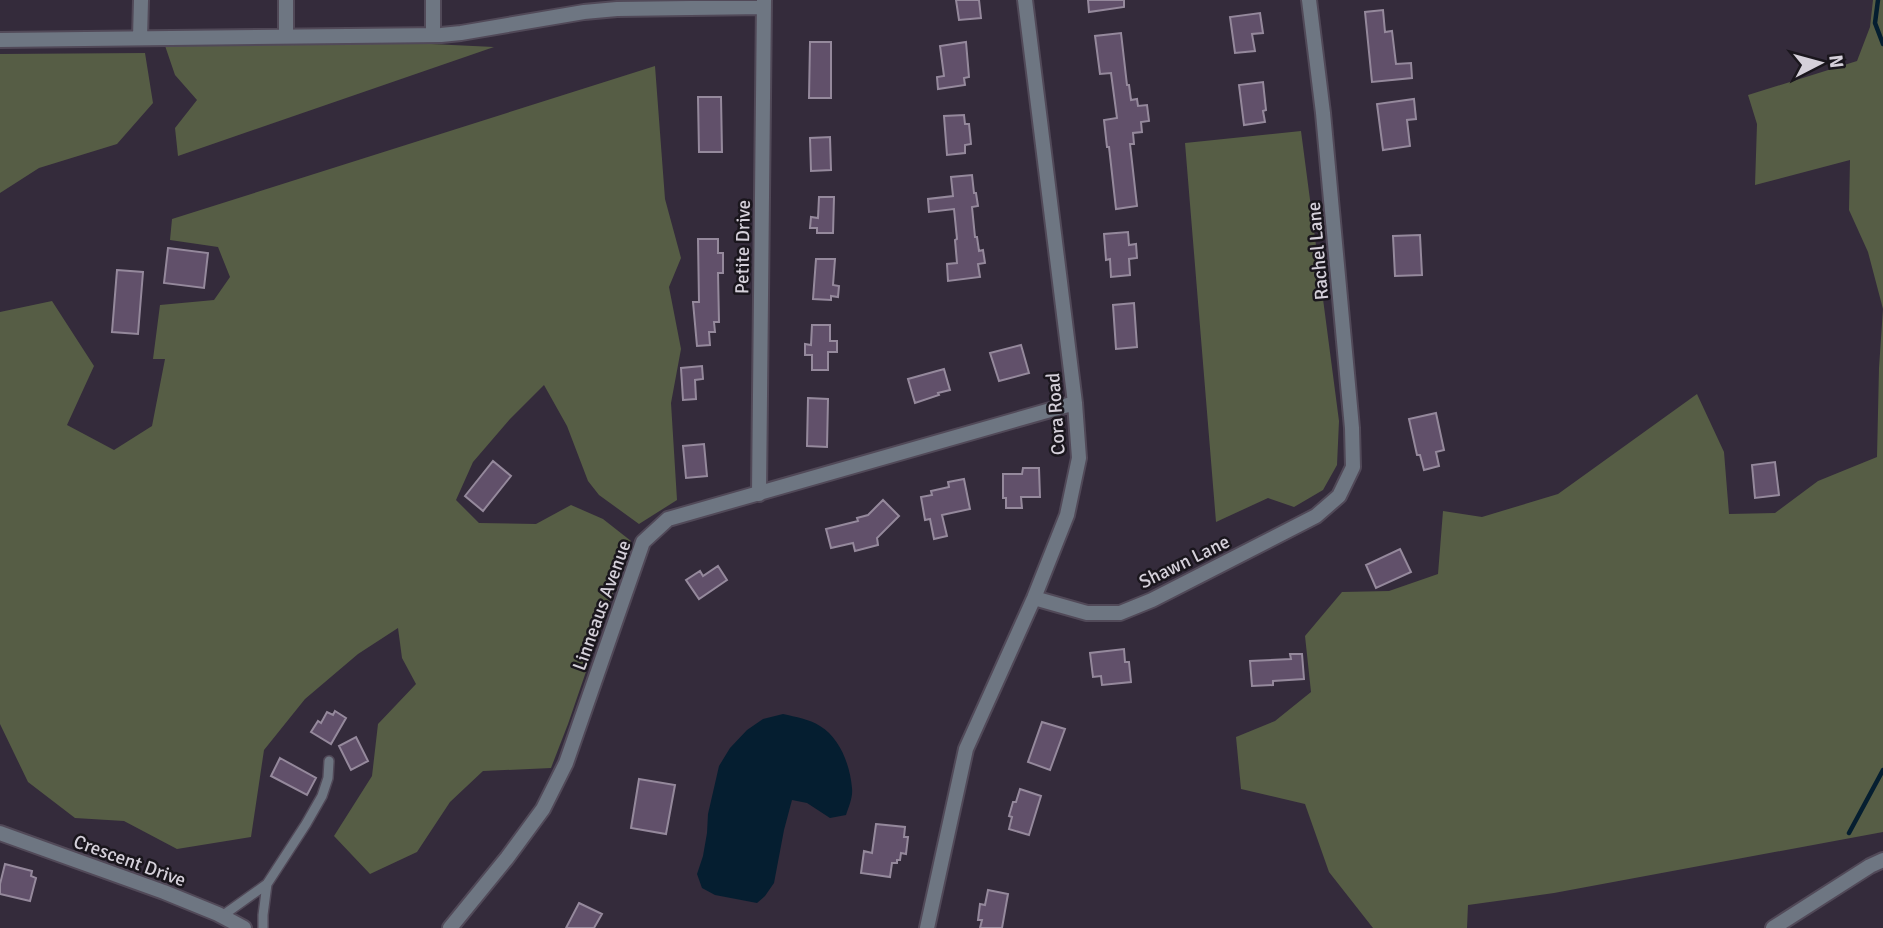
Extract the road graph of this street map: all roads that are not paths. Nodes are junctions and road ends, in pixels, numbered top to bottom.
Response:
1 (141, 0) edge
2 (286, 0) edge
3 (432, 0) edge
4 (1026, 0) edge
5 (1309, 0) edge
6 (764, 3) edge
7 (578, 6) edge
8 (433, 35) junction
9 (286, 36) junction
10 (140, 38) junction
11 (0, 40) edge
12 (1076, 403) junction
13 (759, 494) junction
14 (1339, 496) joint
15 (1034, 598) junction
16 (329, 761) dead end
17 (0, 833) edge
18 (1883, 860) edge
19 (267, 884) junction
20 (222, 916) junction
21 (244, 928) edge
22 (263, 928) edge
23 (450, 928) edge
24 (927, 928) edge
25 (1773, 928) edge

1 - 10 street
2 - 9 street
3 - 8 street
4 - 12 street, Cora Road
5 - 14 street, Rachel Lane
6 - 7 street
6 - 13 street, Petite Drive
7 - 8 street
8 - 9 street
9 - 10 street
10 - 11 street
12 - 13 street, Linneaus Avenue
12 - 15 street, Cora Road
13 - 23 street, Linneaus Avenue
14 - 15 street, Shawn Lane
15 - 24 street, Cora Road
16 - 19 lane
17 - 20 street, Crescent Drive
18 - 25 street
19 - 20 lane
19 - 22 lane
20 - 21 street, Crescent Drive

